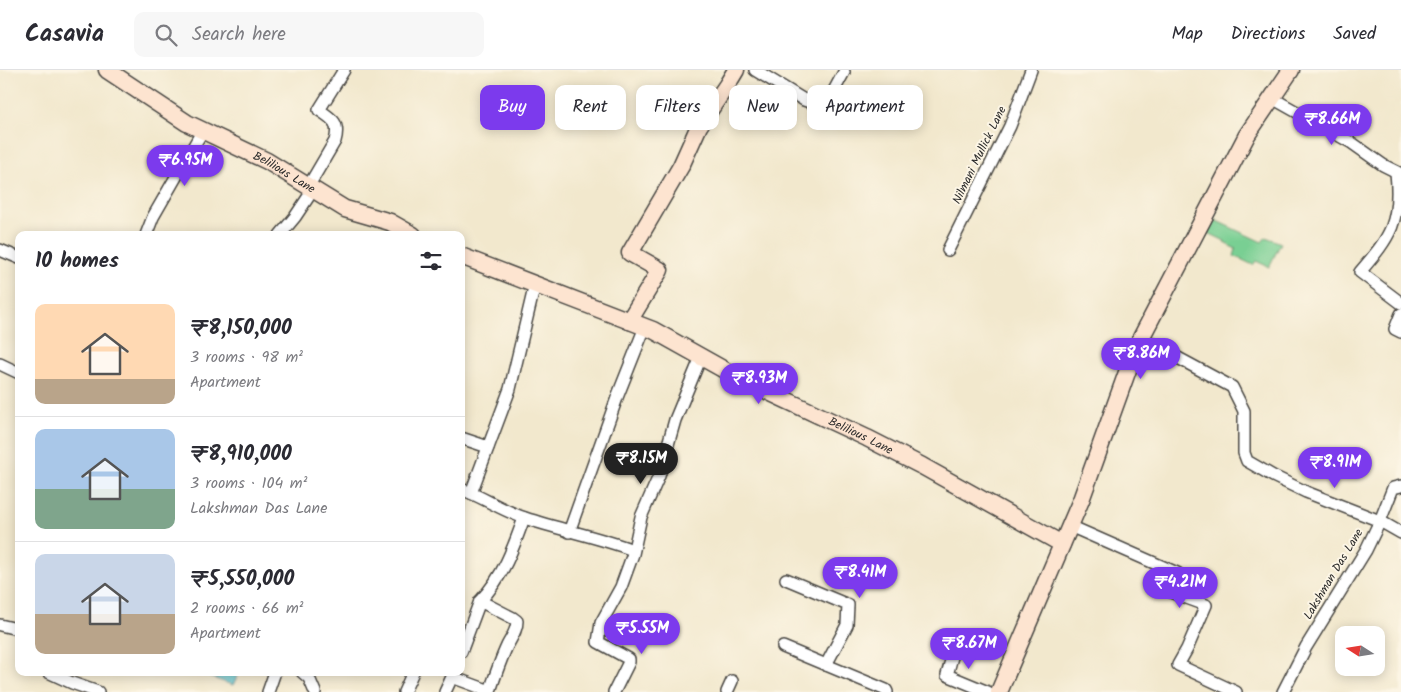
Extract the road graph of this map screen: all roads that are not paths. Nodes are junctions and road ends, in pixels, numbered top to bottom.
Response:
1 (106, 70) edge
2 (344, 70) edge
3 (736, 70) edge
4 (755, 70) edge
5 (1031, 70) edge
6 (1291, 70) edge
7 (844, 72) dead end
8 (1272, 98) junction
9 (203, 130) junction
10 (1398, 173) edge
11 (310, 188) junction
12 (1399, 227) edge
13 (147, 231) edge
14 (283, 231) edge
15 (406, 231) edge
16 (0, 250) edge
17 (948, 250) dead end
18 (15, 256) edge
19 (465, 258) edge
20 (535, 284) junction
21 (1401, 303) edge
22 (1401, 314) edge
23 (629, 321) junction
24 (645, 327) junction
25 (1401, 332) edge
26 (1141, 338) junction
27 (701, 357) junction
28 (0, 364) edge
29 (15, 371) edge
30 (465, 439) edge
31 (488, 447) junction
32 (1401, 486) edge
33 (466, 491) edge
34 (524, 518) junction
35 (1380, 521) junction
36 (1070, 526) junction
37 (569, 532) junction
38 (1401, 533) edge
39 (1062, 544) junction
40 (634, 550) junction
41 (786, 579) dead end
42 (480, 601) junction
43 (0, 626) edge
44 (15, 629) edge
45 (465, 641) edge
46 (955, 646) dead end
47 (783, 647) dead end
48 (826, 665) junction
49 (57, 676) edge
50 (274, 676) edge
51 (307, 676) edge
52 (411, 676) edge
53 (453, 676) edge
54 (455, 676) edge
55 (732, 681) dead end
56 (98, 692) edge
57 (268, 692) edge
58 (315, 692) edge
59 (404, 692) edge
60 (445, 692) edge
61 (491, 692) edge
62 (614, 692) edge
63 (727, 692) edge
64 (887, 692) edge
65 (988, 692) edge
66 (1000, 692) edge
67 (1236, 692) edge
68 (1283, 692) edge

1 - 9 street, Belilious Lane
2 - 11 street
3 - 23 street
4 - 7 street
5 - 17 street, Nilmani Mullick Lane
6 - 8 street
8 - 10 street
8 - 26 street
9 - 11 street, Belilious Lane
9 - 13 street
10 - 12 street
11 - 14 street
11 - 15 street, Belilious Lane
12 - 21 street
16 - 18 street
19 - 20 street, Belilious Lane
20 - 23 street, Belilious Lane
20 - 31 street
22 - 25 street
23 - 24 street, Belilious Lane
24 - 27 street, Belilious Lane
24 - 37 street
26 - 35 street, Lakshman Das Lane
26 - 36 street
27 - 39 street, Belilious Lane
27 - 40 street
28 - 29 street
30 - 31 street
31 - 33 street
32 - 35 street
33 - 34 street
34 - 37 street
34 - 42 street
35 - 38 street
35 - 68 street, Lakshman Das Lane
36 - 39 street
36 - 67 street
37 - 40 street
39 - 66 street
40 - 62 street
41 - 48 street
42 - 45 street
42 - 61 street
43 - 44 street
46 - 65 street
47 - 48 street
48 - 64 street
49 - 56 street
50 - 57 street
51 - 58 street
52 - 59 street
53 - 60 street
54 - 61 street
55 - 63 street

